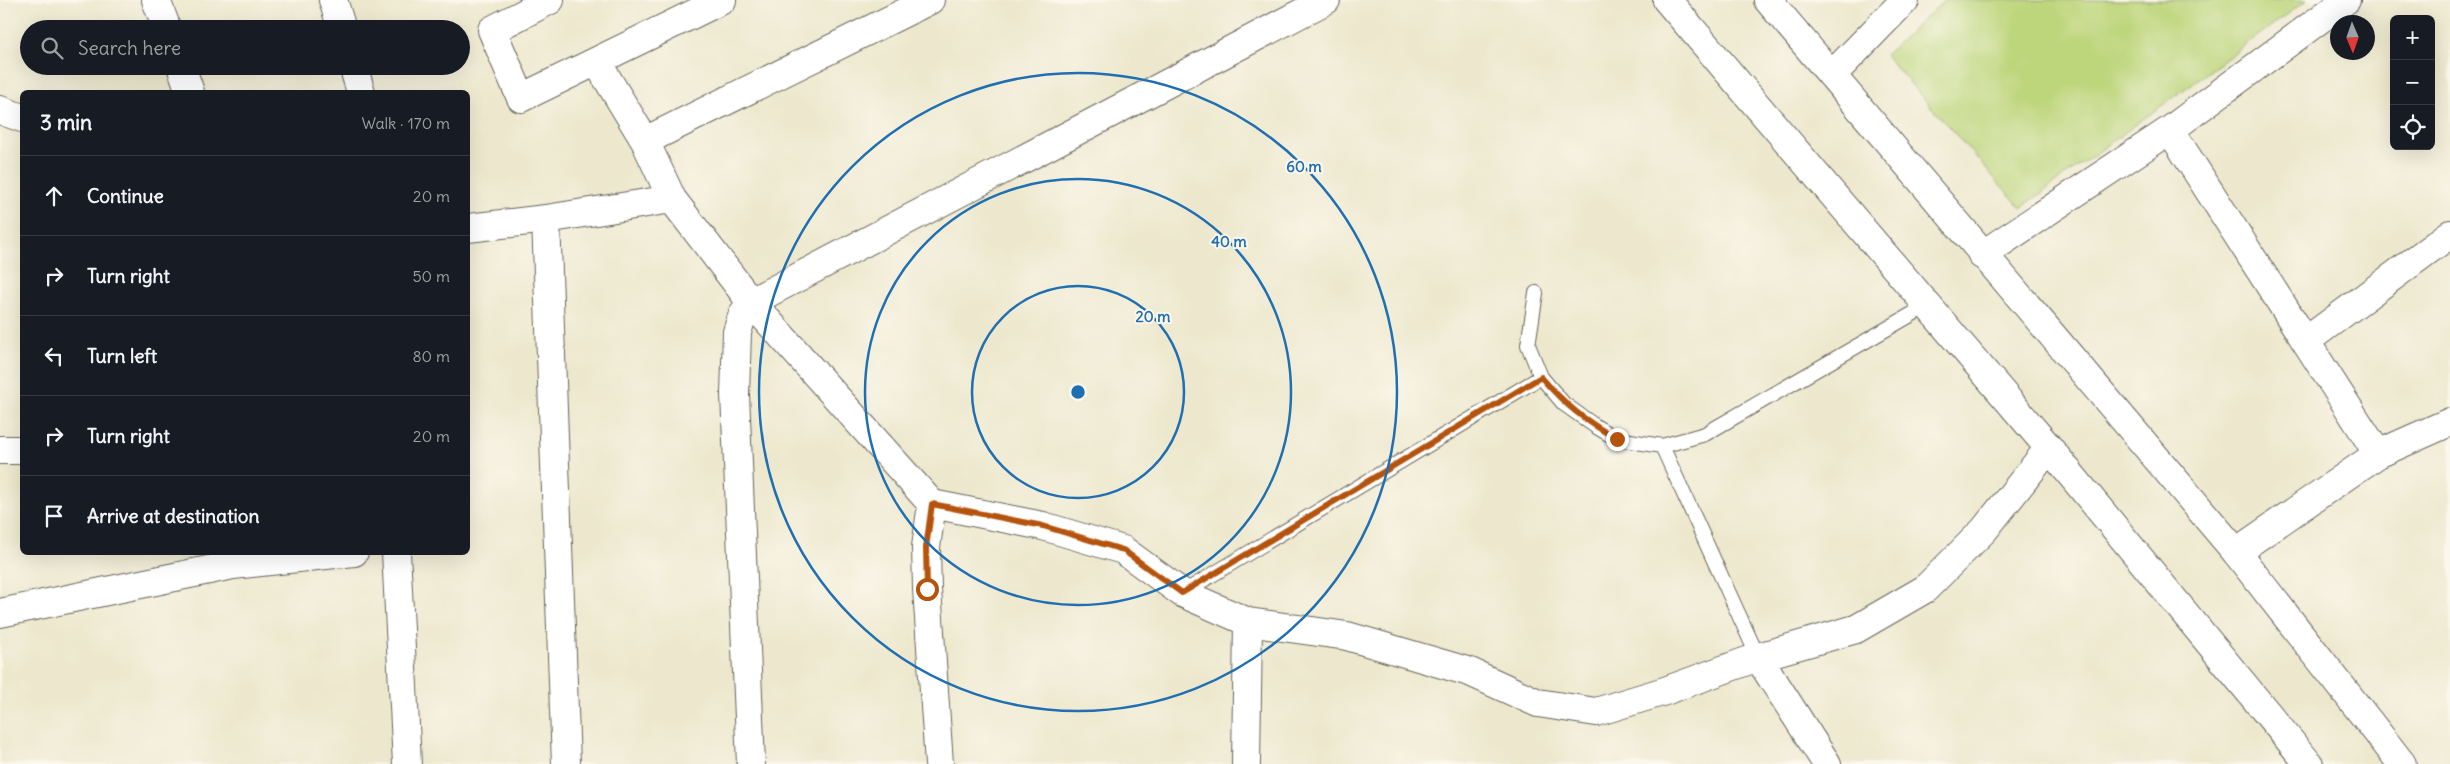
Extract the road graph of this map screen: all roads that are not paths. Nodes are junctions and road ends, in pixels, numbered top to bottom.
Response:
1 (156, 0) edge
2 (333, 0) edge
3 (550, 0) edge
4 (722, 0) edge
5 (930, 0) edge
6 (1326, 0) edge
7 (1667, 0) edge
8 (1768, 0) edge
9 (1905, 0) edge
10 (2346, 0) edge
11 (164, 20) edge
12 (339, 20) edge
13 (597, 62) junction
14 (184, 75) edge
15 (356, 75) edge
16 (1832, 75) junction
17 (189, 90) edge
18 (360, 90) edge
19 (0, 110) edge
20 (20, 117) edge
21 (2170, 130) junction
22 (645, 141) junction
23 (672, 199) junction
24 (546, 219) junction
25 (470, 228) edge
26 (2450, 234) edge
27 (1982, 254) junction
28 (1536, 292) dead end
29 (751, 302) junction
30 (1928, 305) junction
31 (2306, 341) junction
32 (1541, 377) junction
33 (2450, 422) edge
34 (1662, 446) junction
35 (2049, 448) junction
36 (0, 450) edge
37 (20, 450) edge
38 (2378, 454) junction
39 (932, 504) junction
40 (2236, 552) junction
41 (326, 555) edge
42 (396, 555) edge
43 (1182, 593) junction
44 (0, 613) edge
45 (1248, 622) junction
46 (1758, 657) junction
47 (408, 764) edge
48 (566, 764) edge
49 (751, 764) edge
50 (939, 764) edge
51 (1246, 764) edge
52 (1827, 764) edge
53 (2309, 764) edge
54 (2402, 764) edge

1 - 11 street
2 - 12 street
3 - 13 street
4 - 13 street
5 - 22 street
6 - 29 street
7 - 30 street
8 - 16 street
9 - 16 street
10 - 21 street
13 - 22 street
14 - 17 street
15 - 18 street
16 - 27 street
19 - 20 street
21 - 27 street
21 - 31 street
22 - 23 street
23 - 24 street
23 - 29 street
24 - 25 street
24 - 48 street
26 - 31 street
27 - 40 street
28 - 32 lane
29 - 39 street
29 - 49 street
30 - 34 lane
30 - 35 street
31 - 38 street
32 - 34 lane
32 - 43 lane
33 - 38 street
34 - 46 lane
35 - 46 street
35 - 53 street
36 - 37 street
38 - 40 street
39 - 43 street
39 - 50 street
40 - 54 street
41 - 44 street
42 - 47 street
43 - 45 street
45 - 46 street
45 - 51 street
46 - 52 street

